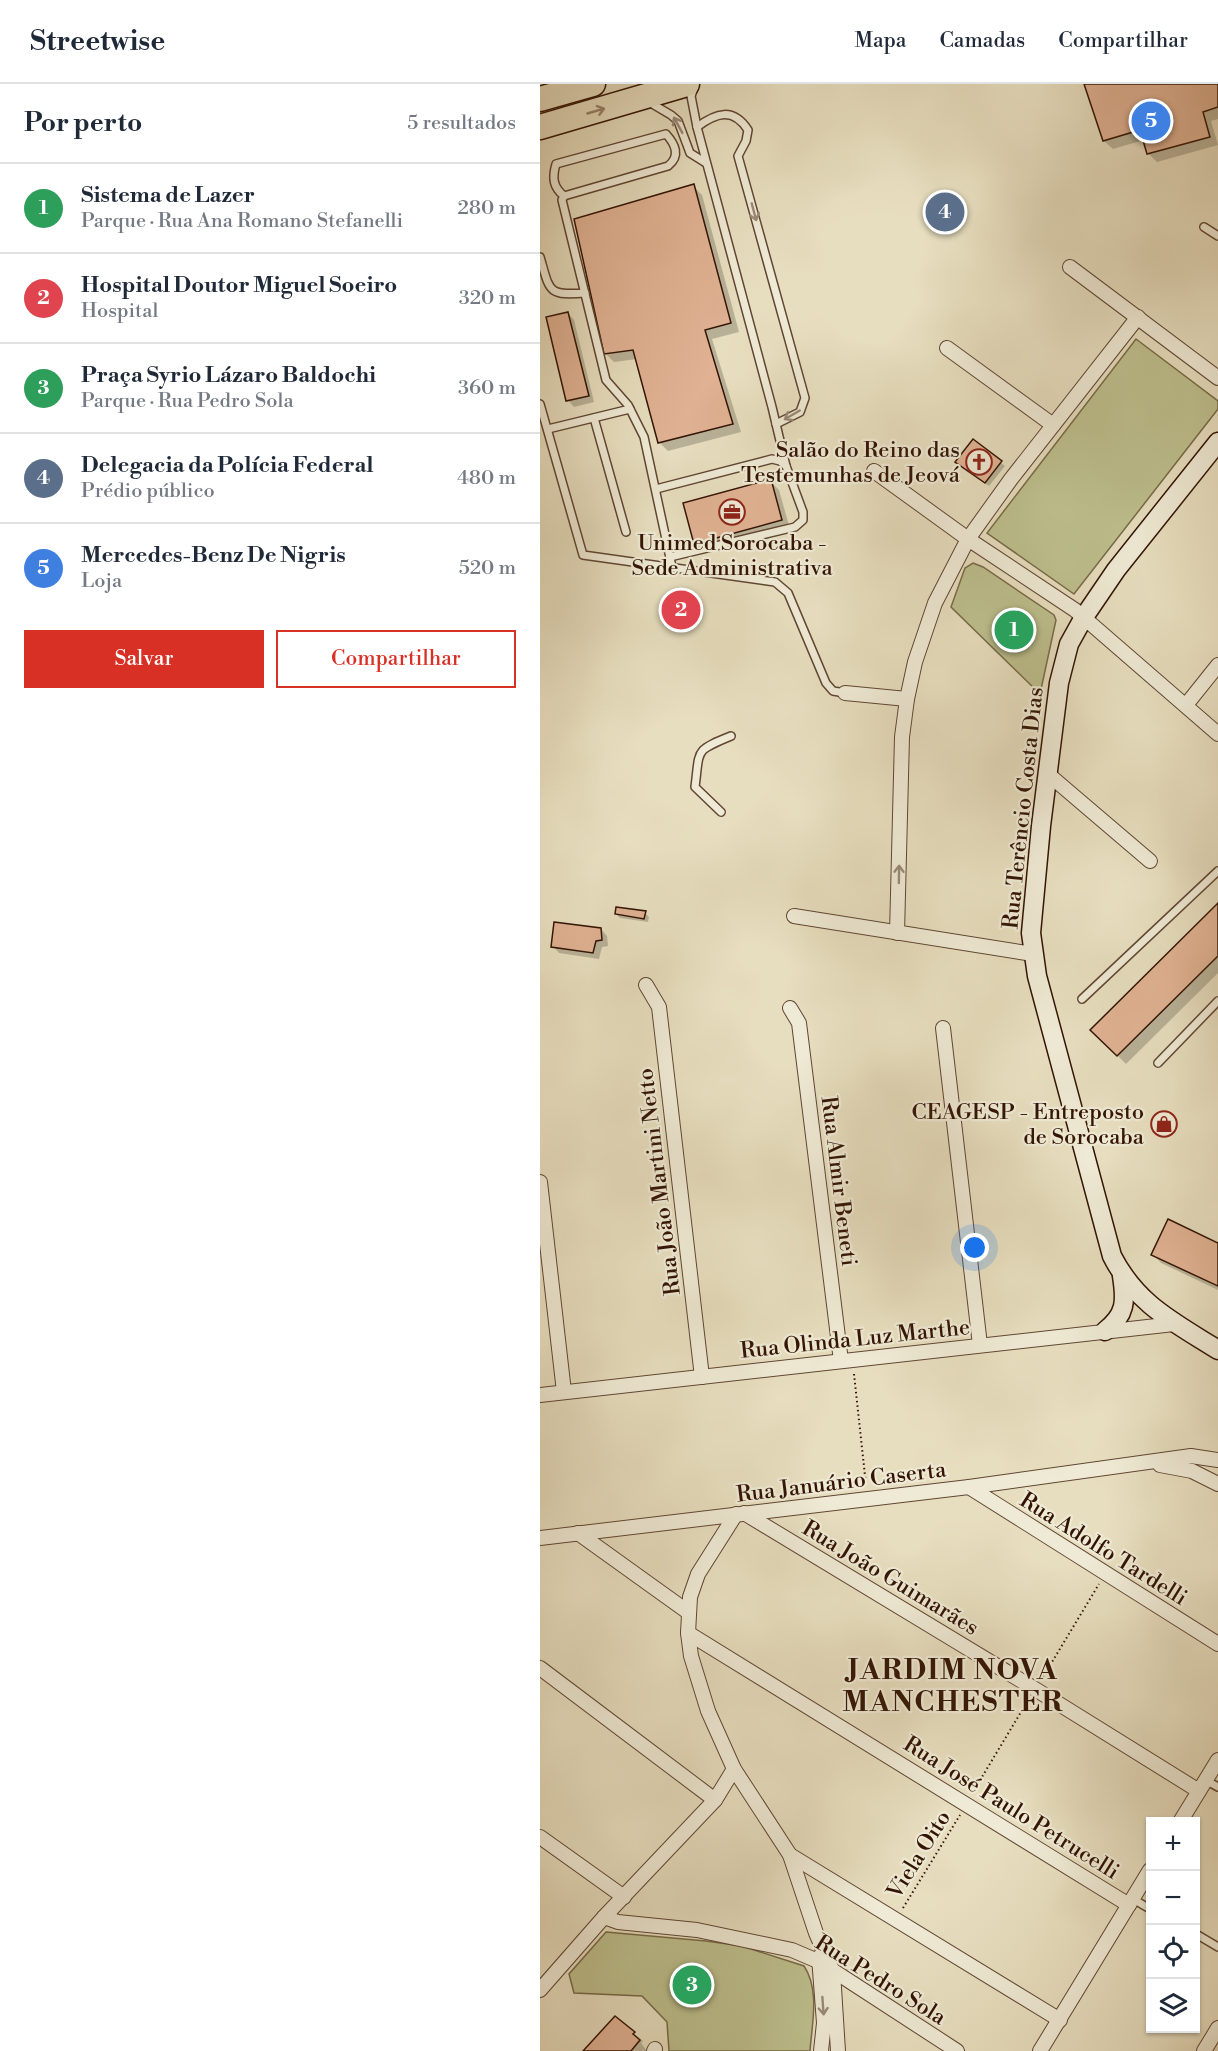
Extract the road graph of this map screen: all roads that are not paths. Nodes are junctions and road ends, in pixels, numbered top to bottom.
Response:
1 (593, 84) edge
2 (687, 84) edge
3 (695, 84) edge
4 (638, 98) junction
5 (540, 99) edge
6 (540, 127) edge
7 (697, 127) junction
8 (706, 163) junction
9 (564, 196) junction
10 (1204, 227) dead end
11 (1218, 236) edge
12 (540, 257) edge
13 (1070, 267) dead end
14 (585, 293) junction
15 (1137, 317) junction
16 (947, 348) dead end
17 (1218, 378) edge
18 (540, 404) edge
19 (630, 409) junction
20 (594, 418) junction
21 (776, 424) junction
22 (1053, 425) junction
23 (548, 429) junction
24 (1218, 442) edge
25 (786, 466) junction
26 (874, 471) dead end
27 (656, 489) junction
28 (626, 532) dead end
29 (968, 539) junction
30 (670, 557) junction
31 (672, 567) junction
32 (1084, 617) junction
33 (1218, 665) edge
34 (845, 693) joint
35 (907, 699) junction
36 (1186, 705) junction
37 (1218, 734) edge
38 (731, 736) dead end
39 (1048, 774) junction
40 (721, 812) dead end
41 (1150, 861) dead end
42 (1218, 871) edge
43 (794, 916) dead end
44 (897, 933) junction
45 (1033, 954) junction
46 (646, 985) dead end
47 (1082, 999) dead end
48 (1218, 1001) edge
49 (790, 1008) dead end
50 (943, 1028) dead end
51 (1158, 1063) dead end
52 (540, 1182) edge
53 (1122, 1276) junction
54 (1174, 1324) junction
55 (1105, 1331) junction
56 (980, 1345) junction
57 (1218, 1350) edge
58 (847, 1360) junction
59 (702, 1377) junction
60 (564, 1392) junction
61 (540, 1395) edge
62 (1218, 1460) edge
63 (1146, 1463) junction
64 (1218, 1484) edge
65 (969, 1487) junction
66 (740, 1514) junction
67 (578, 1533) junction
68 (540, 1538) edge
69 (688, 1612) junction
70 (688, 1633) junction
71 (1218, 1644) edge
72 (540, 1668) edge
73 (1218, 1760) edge
74 (734, 1768) junction
75 (1208, 1786) edge
76 (715, 1800) junction
77 (1183, 1817) edge
78 (540, 1837) edge
79 (790, 1855) junction
80 (1149, 1871) edge
81 (624, 1897) junction
82 (1131, 1902) junction
83 (1146, 1908) edge
84 (604, 1917) junction
85 (816, 1933) junction
86 (1200, 1936) edge
87 (1218, 1947) edge
88 (820, 1962) junction
89 (833, 1972) junction
90 (540, 1990) edge
91 (1060, 2020) junction
92 (1218, 2028) edge
93 (1211, 2046) edge
94 (821, 2051) edge
95 (838, 2051) edge
96 (957, 2051) edge
97 (1040, 2051) edge

1 - 5 highway
2 - 4 highway
3 - 7 lane
6 -> 4 highway
8 -> 4 lane
7 - 8 lane
7 -> 21 lane
8 - 21 lane
9 - 9 lane
9 - 14 lane
10 - 11 lane
12 - 14 lane
13 - 15 street
14 - 19 lane
15 - 17 street
15 - 22 street
16 - 22 street
18 - 23 lane
19 - 20 lane
19 - 27 lane
20 - 23 lane
20 - 28 lane
21 - 25 lane
22 - 29 street
23 - 31 lane
24 - 32 street, Rua Terêncio Costa Dias
25 - 27 lane
25 - 30 lane
26 - 29 street
27 - 30 lane
29 - 32 street
29 - 35 street
30 - 31 lane
31 - 34 lane
32 - 36 street
32 - 39 street, Rua Terêncio Costa Dias
33 - 36 street
34 - 35 street
44 -> 35 street
36 - 37 street
38 - 40 lane
39 - 41 street
39 - 45 street, Rua Terêncio Costa Dias
42 - 47 lane
43 - 44 street
44 - 45 street
45 - 53 street, Rua Terêncio Costa Dias
46 - 59 street, Rua João Martini Netto
48 - 51 lane
49 - 58 street, Rua Almir Beneti
50 - 56 street
52 - 60 street
53 - 54 street, Rua Terêncio Costa Dias
53 - 55 street
54 - 55 street, Rua Olinda Luz Marthe
54 - 57 street, Rua Terêncio Costa Dias
55 - 56 street, Rua Olinda Luz Marthe
56 - 58 street, Rua Olinda Luz Marthe
58 - 59 street, Rua Olinda Luz Marthe
59 - 60 street, Rua Olinda Luz Marthe
60 - 61 street, Rua Olinda Luz Marthe
62 - 63 street, Rua Januário Caserta
63 - 64 street
63 - 65 street, Rua Januário Caserta
65 - 66 street, Rua Januário Caserta
65 - 71 street, Rua Adolfo Tardelli
66 - 67 street, Rua Januário Caserta
66 - 69 street
66 - 75 street, Rua João Guimarães
67 - 68 street, Rua Januário Caserta
67 - 69 street
69 - 70 street
70 - 74 street
70 - 82 street, Rua José Paulo Petrucelli
72 - 76 street
73 - 75 street
74 - 76 street
74 - 79 street
75 - 77 street
76 - 81 street
78 - 81 street
79 - 85 street
79 - 91 street
80 - 82 street
81 - 84 street
82 - 83 lane
82 - 91 street
84 - 88 street, Rua Pedro Sola
84 - 90 street
85 - 88 street
85 - 89 street
86 - 87 lane
88 - 89 street, Rua Pedro Sola
88 -> 94 street
89 - 95 street
89 - 96 street, Rua Pedro Sola
91 - 97 street
92 - 93 street

